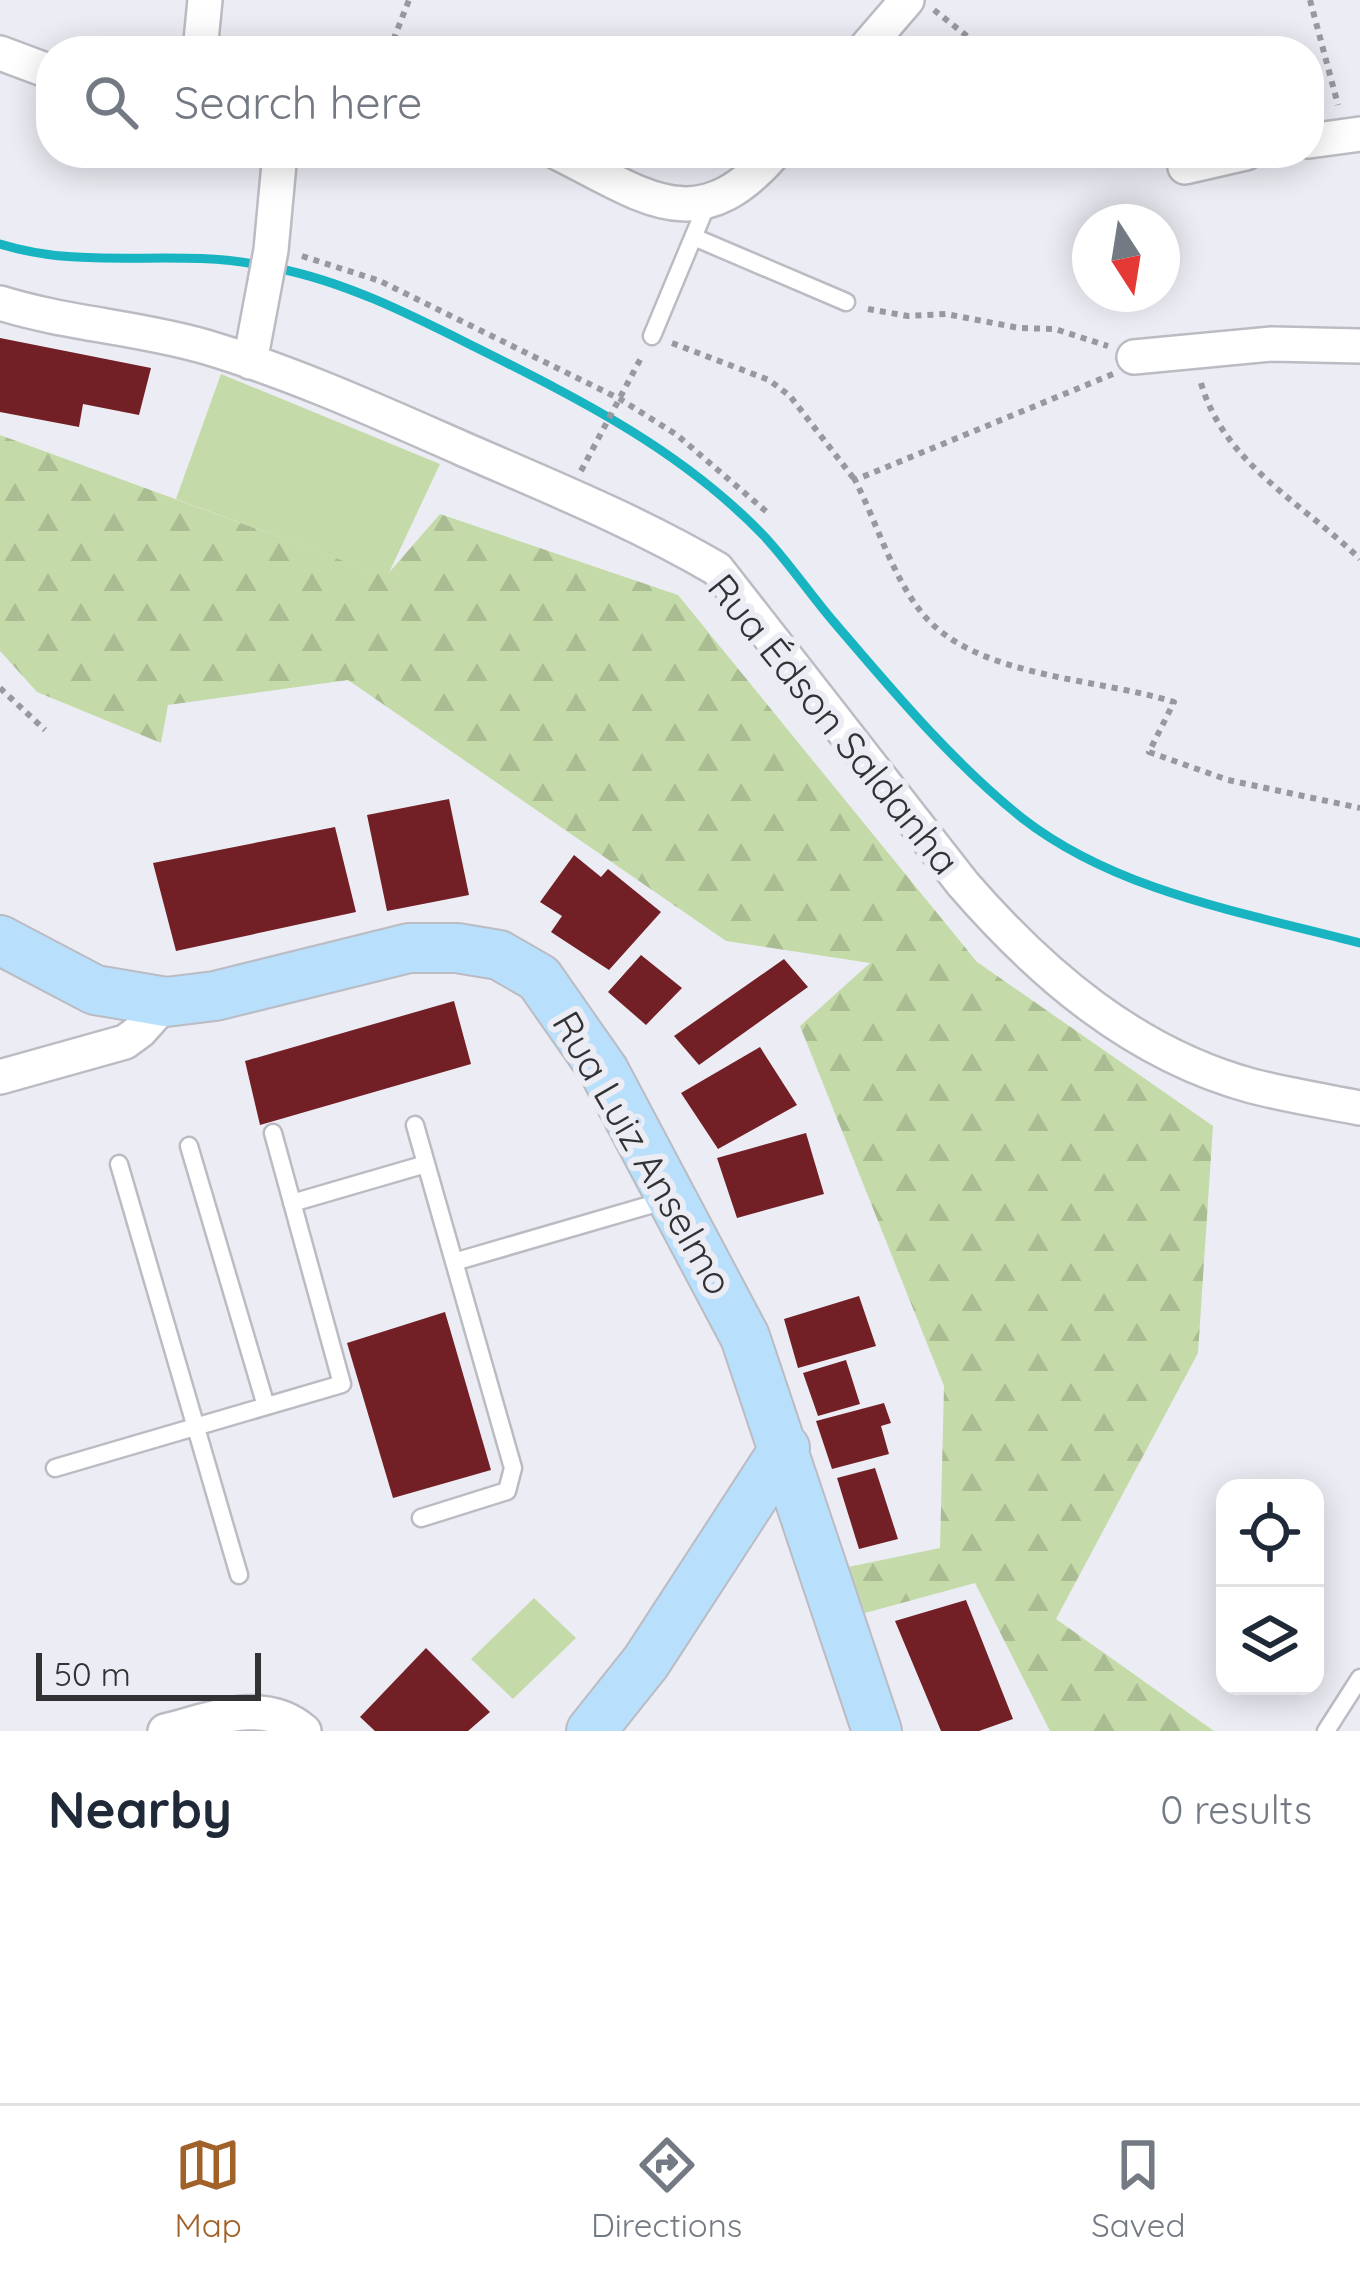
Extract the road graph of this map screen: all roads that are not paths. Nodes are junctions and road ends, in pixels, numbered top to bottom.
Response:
1 (206, 0) edge
2 (907, 0) edge
3 (202, 36) edge
4 (876, 36) edge
5 (0, 53) edge
6 (36, 66) edge
7 (278, 168) edge
8 (588, 168) edge
9 (759, 168) edge
10 (707, 204) junction
11 (696, 238) junction
12 (846, 302) road end
13 (0, 303) edge
14 (652, 336) road end
15 (1360, 346) edge
16 (1134, 357) road end
17 (250, 362) junction
18 (0, 940) edge
19 (166, 1002) junction
20 (0, 1077) edge
21 (1360, 1108) edge
22 (415, 1125) dead end
23 (273, 1133) dead end
24 (189, 1145) dead end
25 (118, 1163) dead end
26 (426, 1164) junction
27 (674, 1198) junction
28 (292, 1203) junction
29 (454, 1262) junction
30 (266, 1406) junction
31 (194, 1429) junction
32 (784, 1448) junction
33 (55, 1468) dead end
34 (421, 1517) dead end
35 (239, 1575) dead end
36 (1360, 1678) edge
37 (165, 1731) edge
38 (304, 1731) edge
39 (591, 1731) edge
40 (877, 1731) edge
41 (1326, 1731) edge

1 - 3 street
2 - 4 street
5 - 6 street
7 - 17 street
8 - 10 street
9 - 10 street
10 - 11 lane
11 - 12 lane
11 - 14 lane
13 - 17 street, Rua Édson Saldanha
15 - 16 street
17 - 21 street, Rua Édson Saldanha
18 - 19 street, Rua Luiz Anselmo
19 - 20 street
19 - 27 street, Rua Luiz Anselmo
22 - 26 lane
23 - 28 lane
24 - 30 lane
25 - 31 lane
26 - 28 lane
26 - 29 lane
27 - 29 lane
27 - 32 street, Rua Luiz Anselmo
28 - 30 lane
29 - 34 lane
30 - 31 lane
31 - 33 lane
31 - 35 lane
32 - 39 street
32 - 40 street, Rua Luiz Anselmo
36 - 41 lane
37 - 38 street

